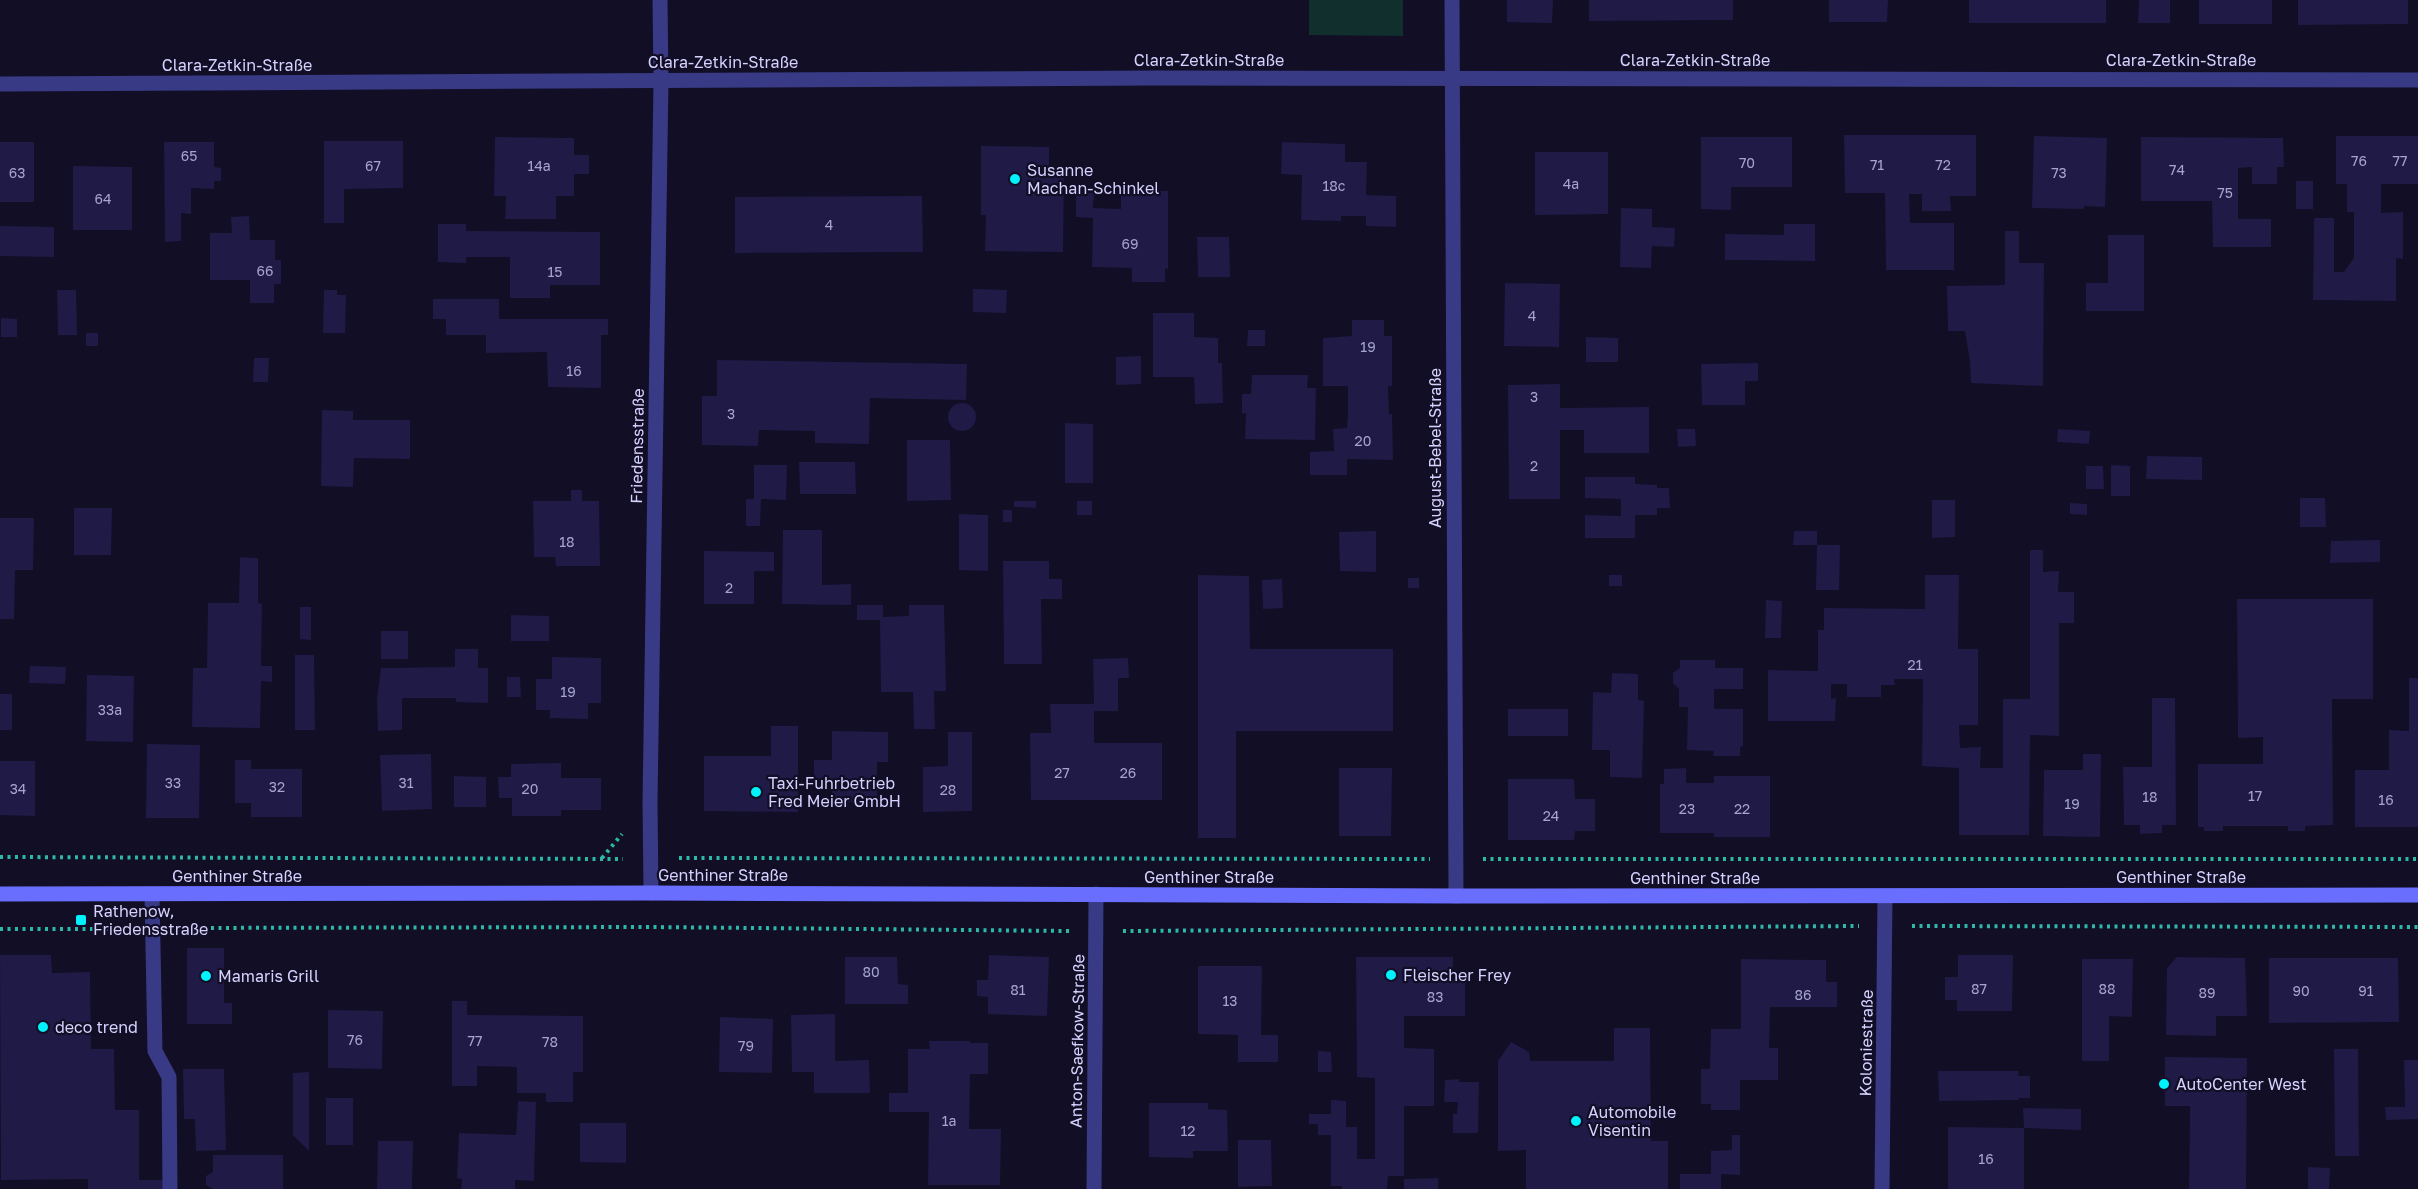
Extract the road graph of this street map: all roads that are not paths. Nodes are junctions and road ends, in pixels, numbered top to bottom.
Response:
1 (660, 0) edge
2 (1452, 0) edge
3 (1452, 78) junction
4 (2418, 80) edge
5 (661, 81) junction
6 (0, 84) edge
7 (651, 893) junction
8 (0, 894) edge
9 (152, 894) junction
10 (1096, 894) junction
11 (2418, 895) edge
12 (1456, 896) junction
13 (1885, 896) junction
14 (170, 1189) edge
15 (1094, 1189) edge
16 (1882, 1189) edge

1 - 5 street, Friedensstraße
2 - 3 street, August-Bebel-Straße
3 - 4 street, Clara-Zetkin-Straße
3 - 5 street, Clara-Zetkin-Straße
3 - 12 street, August-Bebel-Straße
5 - 6 street, Clara-Zetkin-Straße
5 - 7 street, Friedensstraße
7 - 9 main road, Genthiner Straße
7 - 10 main road, Genthiner Straße
8 - 9 main road, Genthiner Straße
9 - 14 street
10 - 12 main road, Genthiner Straße
10 - 15 street, Anton-Saefkow-Straße
11 - 13 main road, Genthiner Straße
12 - 13 main road, Genthiner Straße
13 - 16 street, Koloniestraße

